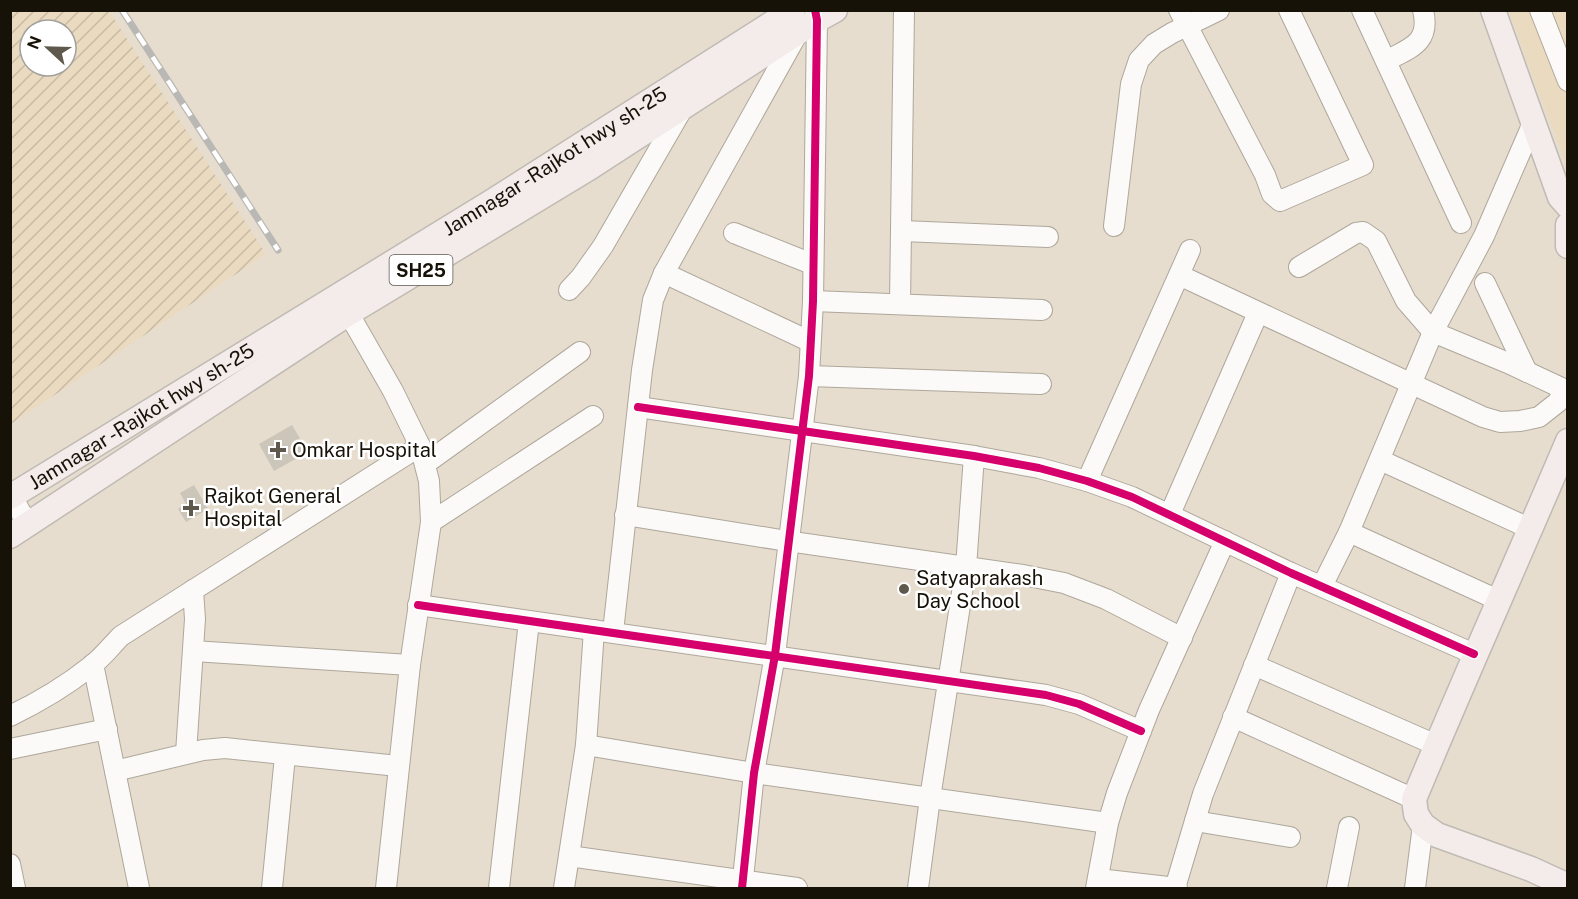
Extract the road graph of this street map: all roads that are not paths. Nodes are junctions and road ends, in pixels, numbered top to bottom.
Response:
1 (904, 10) edge
2 (1219, 10) edge
3 (1289, 10) edge
4 (1362, 10) edge
5 (1423, 10) edge
6 (1493, 10) edge
7 (1506, 10) edge
8 (1540, 10) edge
9 (812, 17) edge
10 (1183, 18) edge
11 (1386, 61) junction
12 (1568, 81) edge
13 (684, 106) junction
14 (1533, 123) junction
15 (1568, 170) edge
16 (1568, 206) edge
17 (1461, 223) dead end
18 (1568, 225) edge
19 (1114, 226) dead end
20 (902, 231) junction
21 (734, 233) dead end
22 (1048, 237) dead end
23 (1568, 246) edge
24 (1190, 250) dead end
25 (812, 264) junction
26 (1299, 267) dead end
27 (664, 273) junction
28 (1179, 275) junction
29 (1485, 283) dead end
30 (569, 290) dead end
31 (813, 301) junction
32 (900, 303) junction
33 (344, 305) junction
34 (1042, 310) dead end
35 (1258, 313) junction
36 (1433, 332) junction
37 (809, 341) junction
38 (580, 352) dead end
39 (1527, 372) junction
40 (809, 376) junction
41 (1041, 384) dead end
42 (1412, 384) junction
43 (1566, 390) edge
44 (638, 407) junction
45 (593, 416) dead end
46 (803, 431) junction
47 (1568, 441) edge
48 (423, 455) junction
49 (974, 456) junction
50 (1380, 460) junction
51 (1087, 481) junction
52 (11, 495) edge
53 (1170, 514) junction
54 (625, 515) junction
55 (431, 522) junction
56 (1531, 529) junction
57 (20, 531) edge
58 (1349, 532) junction
59 (787, 541) junction
60 (1225, 541) junction
61 (966, 567) junction
62 (1291, 573) junction
63 (1322, 586) junction
64 (194, 590) junction
65 (1498, 600) junction
66 (418, 605) junction
67 (529, 621) junction
68 (603, 631) junction
69 (1182, 638) junction
70 (193, 651) junction
71 (1474, 654) junction
72 (774, 655) junction
73 (93, 664) junction
74 (410, 665) junction
75 (1254, 665) junction
76 (949, 681) junction
77 (10, 716) edge
78 (1233, 717) junction
79 (106, 729) junction
80 (1141, 731) junction
81 (586, 745) junction
82 (1436, 745) junction
83 (10, 749) edge
84 (186, 753) junction
85 (285, 756) junction
86 (398, 766) junction
87 (115, 771) junction
88 (754, 773) junction
89 (930, 798) junction
90 (1414, 799) junction
91 (1195, 821) junction
92 (1108, 823) junction
93 (1423, 825) junction
94 (1349, 826) dead end
95 (1290, 837) dead end
96 (569, 856) junction
97 (10, 864) edge
98 (1097, 884) edge
99 (742, 885) edge
100 (1568, 886) edge
101 (15, 888) edge
102 (139, 888) edge
103 (272, 888) edge
104 (386, 888) edge
105 (499, 888) edge
106 (564, 888) edge
107 (796, 888) edge
108 (918, 888) edge
109 (1176, 888) edge
110 (1337, 888) edge
111 (1415, 888) edge

1 - 20 street
2 - 10 street
3 - 10 street
4 - 11 street
5 - 11 street
6 - 14 main road
7 - 15 main road
8 - 12 street
9 - 13 main road, SH25
9 - 25 street
9 - 27 street
9 - 33 main road, Jamnagar -Rajkot hwy sh-25 / SH25
10 - 19 street
11 - 17 street
13 - 30 street
13 - 33 main road, SH25
14 - 16 main road
14 - 36 street
18 - 23 main road
20 - 22 street
20 - 32 street
21 - 25 street
24 - 28 street
25 - 31 street
26 - 36 street
27 - 37 street
27 - 44 street
28 - 35 street
28 - 51 street
29 - 39 street
31 - 32 street
31 - 37 street
32 - 34 street
33 - 48 street
33 - 52 main road, Jamnagar -Rajkot hwy sh-25 / SH25
33 - 57 main road, SH25
35 - 42 street
35 - 53 street
36 - 39 street
36 - 42 street
37 - 40 street
38 - 48 street
39 - 43 street
40 - 41 street
40 - 46 street
42 - 43 street
42 - 50 street
44 - 46 street
44 - 54 street
45 - 55 street
46 - 49 street
46 - 59 street
47 - 56 main road
48 - 55 street
48 - 64 street
49 - 51 street
49 - 61 street
50 - 56 street
50 - 58 street
51 - 53 street
52 - 57 street
53 - 60 street
54 - 59 street
54 - 68 street
55 - 66 street
56 - 65 main road
58 - 63 street
58 - 65 street
59 - 61 street
59 - 72 street
60 - 62 street
60 - 69 street
61 - 69 street
61 - 76 street
62 - 63 street
62 - 75 street
63 - 71 street
64 - 70 street
64 - 73 street
65 - 71 main road
66 - 67 street
66 - 74 street
67 - 68 street
67 - 105 street
68 - 72 street
68 - 81 street
69 - 80 street
70 - 74 street
70 - 84 street
71 - 82 main road
72 - 76 street
72 - 88 street
73 - 77 street
73 - 79 street
74 - 86 street
75 - 78 street
75 - 82 street
76 - 80 street
76 - 89 street
78 - 90 street
78 - 91 street
79 - 83 street
79 - 87 street
80 - 92 street
81 - 88 street
81 - 96 street
82 - 90 main road
84 - 85 street
84 - 87 street
85 - 86 street
85 - 103 street
86 - 104 street
87 - 102 street
88 - 89 street
88 - 99 street
89 - 92 street
89 - 108 street
90 - 93 main road
91 - 95 street
91 - 109 street
92 - 98 street
93 - 100 main road
93 - 111 street
94 - 110 street
96 - 99 street
96 - 106 street
97 - 101 street
98 - 109 street
99 - 107 street

